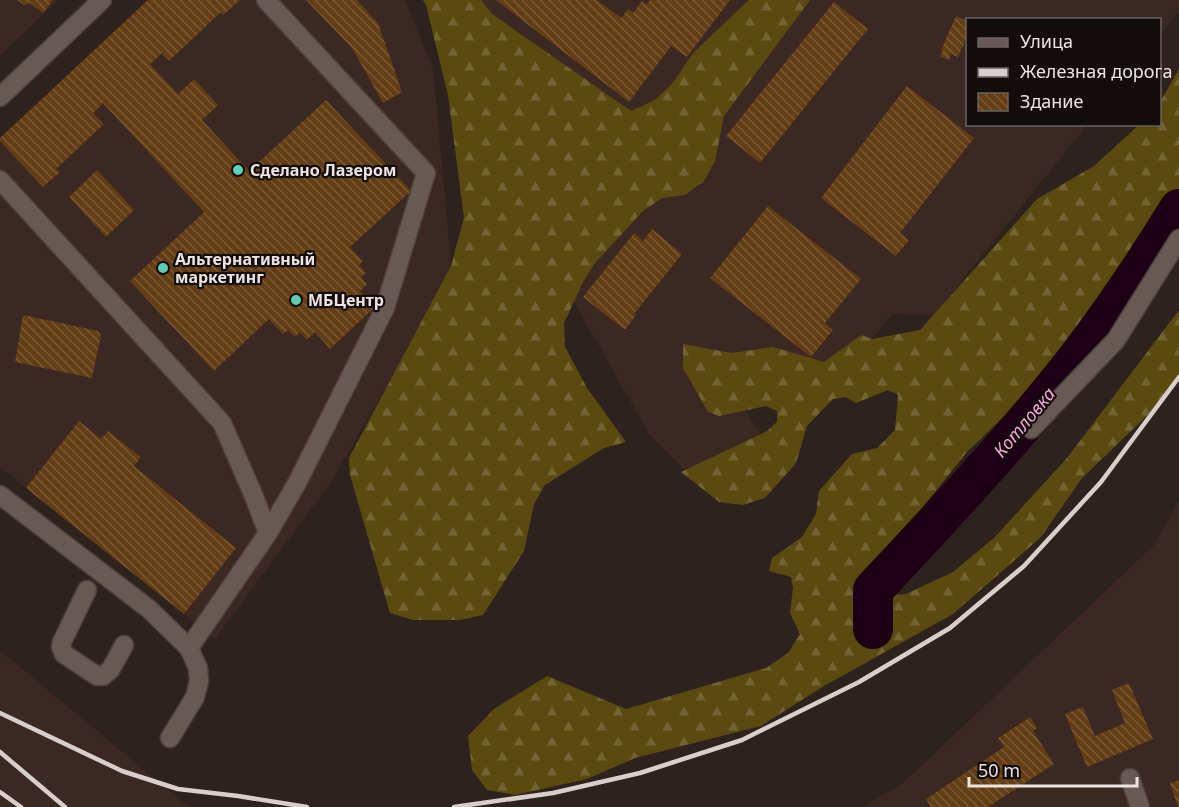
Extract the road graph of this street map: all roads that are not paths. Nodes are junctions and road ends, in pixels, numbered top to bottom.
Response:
1 (102, 0) edge
2 (266, 0) edge
3 (0, 97) edge
4 (0, 180) edge
5 (1179, 239) edge
6 (1031, 429) dead end
7 (0, 495) edge
8 (268, 533) junction
9 (87, 590) dead end
10 (124, 645) dead end
11 (189, 648) junction
12 (170, 738) dead end
13 (1130, 778) dead end
14 (1140, 807) edge

1 - 3 street
2 - 8 street
4 - 8 street
5 - 6 street
7 - 11 street
8 - 11 street
9 - 10 street
11 - 12 street
13 - 14 street

